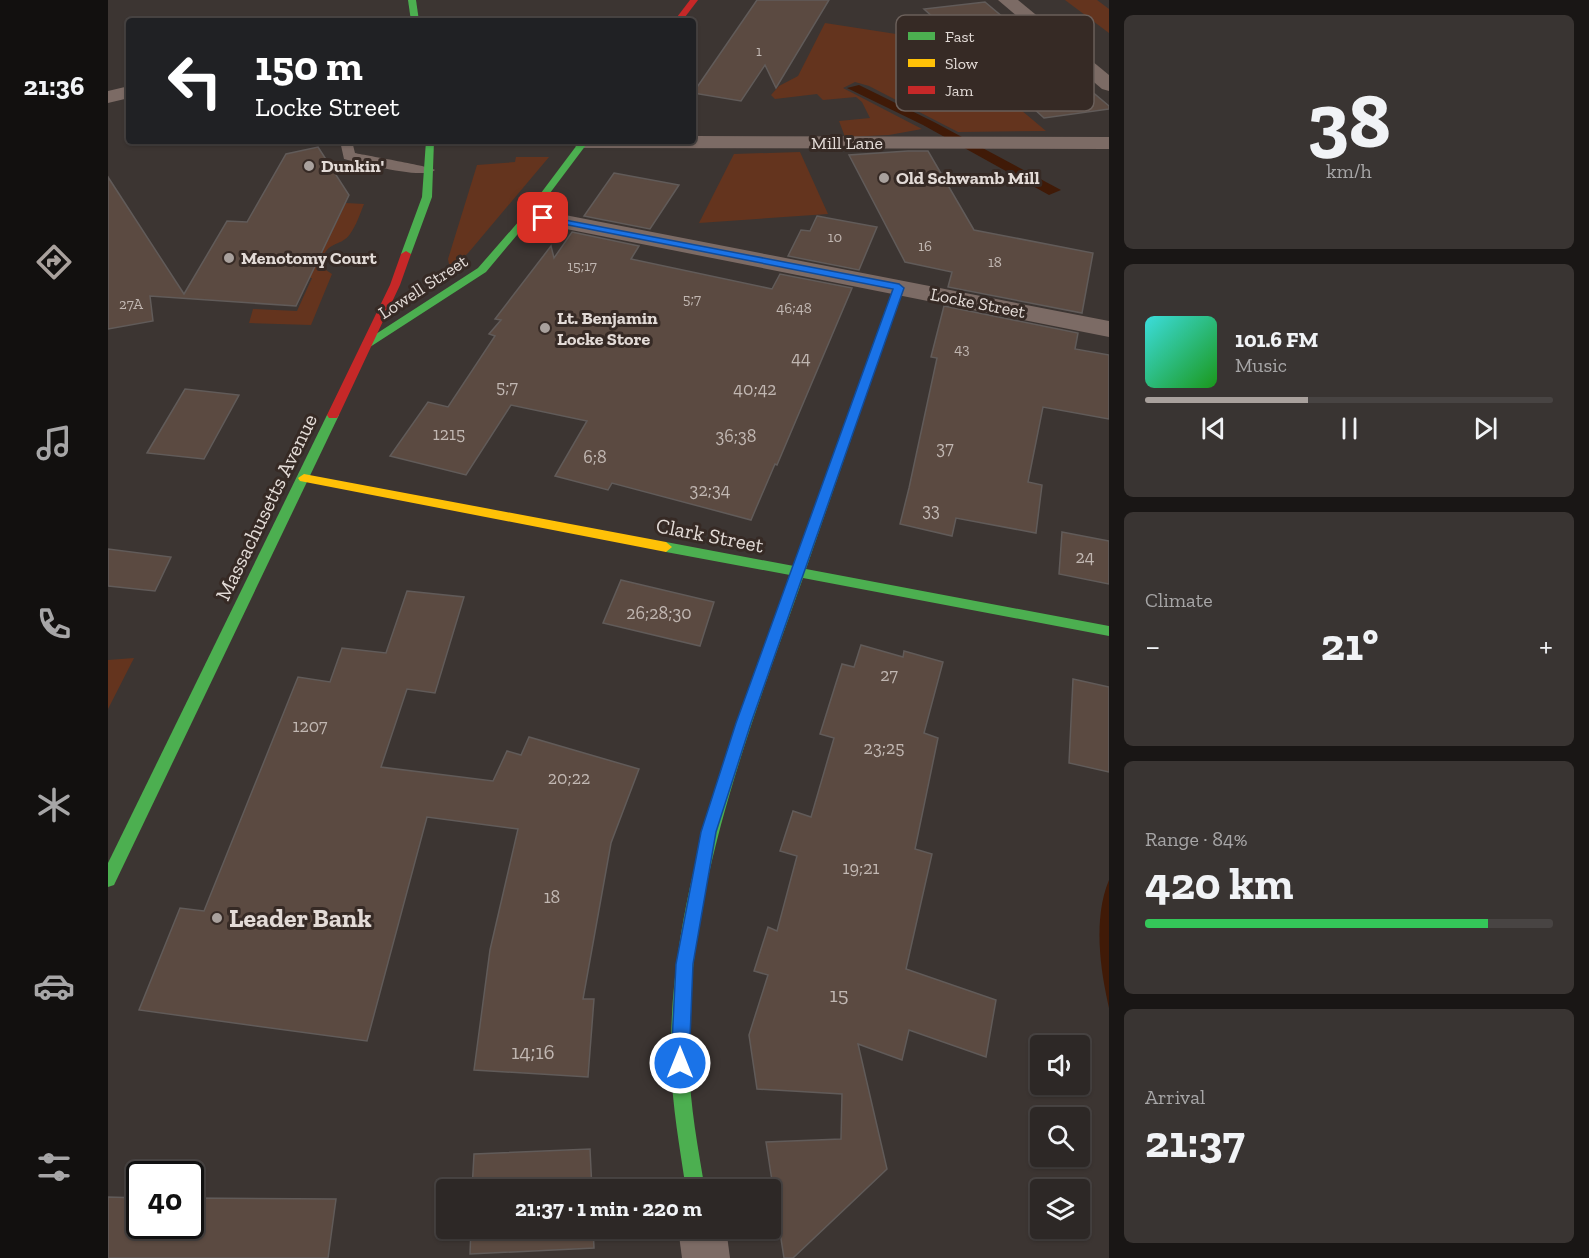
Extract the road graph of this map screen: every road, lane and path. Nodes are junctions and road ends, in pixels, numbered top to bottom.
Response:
1 (412, 0) edge
2 (694, 0) edge
3 (1007, 0) edge
4 (1025, 15) edge
5 (415, 18) edge
6 (680, 18) edge
7 (1094, 72) edge
8 (1109, 85) edge
9 (126, 93) edge
10 (108, 97) edge
11 (696, 142) edge
12 (1109, 143) edge
13 (347, 144) edge
14 (430, 144) edge
15 (583, 144) edge
16 (428, 170) junction
17 (529, 215) junction
18 (899, 288) junction
19 (1109, 329) edge
20 (366, 345) junction
21 (304, 478) junction
22 (796, 573) junction
23 (1109, 631) edge
24 (108, 880) edge
25 (694, 1179) edge
26 (703, 1239) edge
27 (706, 1258) edge

1 - 5 street
2 - 6 street
3 - 4 street
7 - 8 street
9 - 10 street
11 - 12 street, Mill Lane
13 - 16 lane
14 - 16 street, Massachusetts Avenue
15 - 17 street, Lowell Street
16 - 20 street, Massachusetts Avenue
17 - 18 street, Locke Street
17 - 20 street, Lowell Street
18 - 19 street, Locke Street
18 - 22 street
20 - 21 street, Massachusetts Avenue
21 - 22 street, Clark Street
21 - 24 street, Massachusetts Avenue
22 - 23 street, Clark Street
22 - 25 street
26 - 27 street

